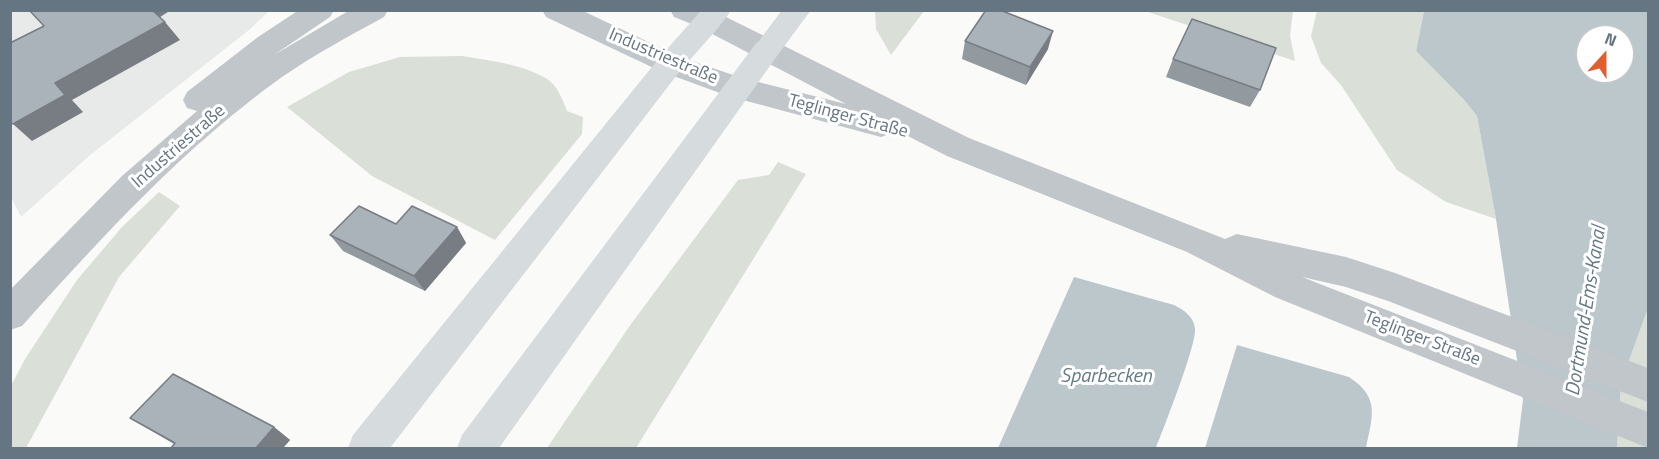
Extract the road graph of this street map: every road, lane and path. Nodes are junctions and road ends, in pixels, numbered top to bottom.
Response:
1 (374, 10) edge
2 (556, 10) edge
3 (797, 10) edge
4 (703, 14) edge
5 (328, 15) edge
6 (767, 49) junction
7 (670, 64) junction
8 (738, 88) junction
9 (957, 147) junction
10 (1199, 242) junction
11 (10, 315) edge
12 (1648, 385) edge
13 (1637, 425) edge
14 (368, 448) edge
15 (476, 448) edge

1 - 5 street, Industriestraße
2 - 7 street, Industriestraße
3 - 6 main road
4 - 6 street
4 - 7 main road
5 - 11 street, Industriestraße
6 - 8 main road
6 - 9 street, Teglinger Straße
7 - 8 street, Industriestraße
7 - 14 main road
8 - 9 street, Teglinger Straße
8 - 15 main road
9 - 10 street, Teglinger Straße
10 - 12 street, Teglinger Straße
10 - 13 street, Teglinger Straße

